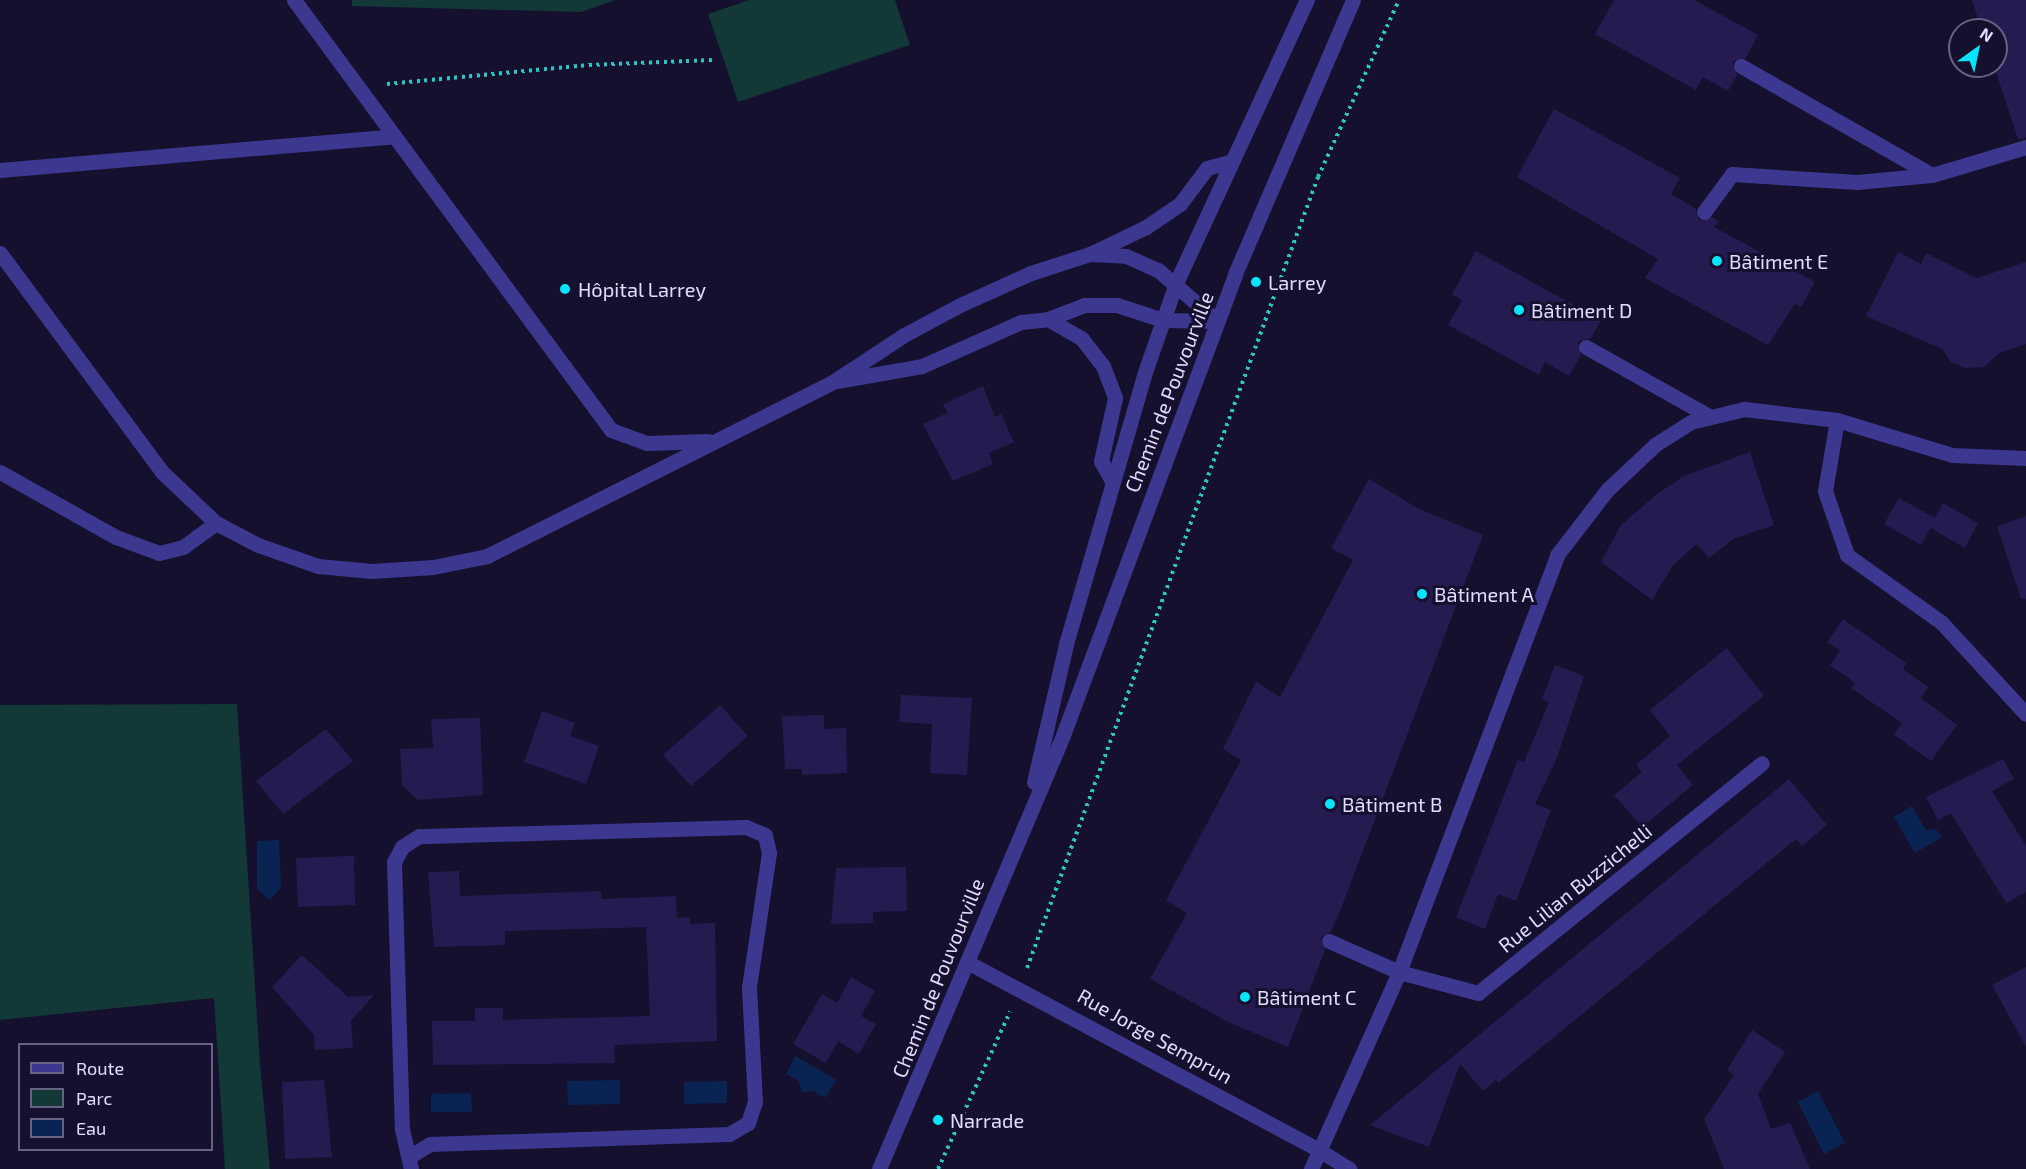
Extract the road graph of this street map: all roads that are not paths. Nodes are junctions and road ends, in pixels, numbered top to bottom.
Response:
1 (294, 0) edge
2 (1307, 0) edge
3 (1353, 0) edge
4 (1741, 66) dead end
5 (395, 136) junction
6 (2026, 147) edge
7 (1230, 162) junction
8 (0, 170) edge
9 (1932, 174) junction
10 (1704, 212) dead end
11 (0, 253) edge
12 (1090, 254) junction
13 (1176, 283) junction
14 (1048, 319) junction
15 (1163, 320) junction
16 (1217, 321) junction
17 (1586, 347) dead end
18 (831, 383) junction
19 (1709, 416) junction
20 (1838, 420) junction
21 (711, 440) junction
22 (2026, 458) edge
23 (0, 472) edge
24 (1112, 481) junction
25 (216, 523) junction
26 (2026, 714) edge
27 (1762, 763) dead end
28 (1031, 801) junction
29 (1329, 941) dead end
30 (969, 963) junction
31 (1398, 972) junction
32 (1319, 1150) junction
33 (411, 1162) edge
34 (879, 1169) edge
35 (1311, 1169) edge
36 (1350, 1169) edge

1 - 5 street
2 - 7 street, Chemin de Pouvourville
3 - 16 street, Chemin de Pouvourville
4 - 9 street
5 - 8 street
5 - 21 street
6 - 9 street
7 - 12 street
7 - 13 street, Chemin de Pouvourville
9 - 10 street
11 - 25 street
12 - 13 street
12 - 18 street
13 - 15 street, Chemin de Pouvourville
13 - 16 street
14 - 15 street
14 - 18 street
14 - 24 street
15 - 16 street
15 - 24 street, Chemin de Pouvourville
16 - 28 street, Chemin de Pouvourville
17 - 19 street
18 - 21 street
19 - 20 street
19 - 31 street
20 - 22 street
20 - 26 street
21 - 25 street
23 - 25 street
24 - 28 street, Chemin de Pouvourville
27 - 31 street, Rue Lilian Buzzichelli
28 - 30 street, Chemin de Pouvourville
29 - 31 street
30 - 32 street, Rue Jorge Semprun
30 - 34 street, Chemin de Pouvourville
31 - 32 street
32 - 35 street
32 - 36 street, Rue Jorge Semprun
33 - 33 street

